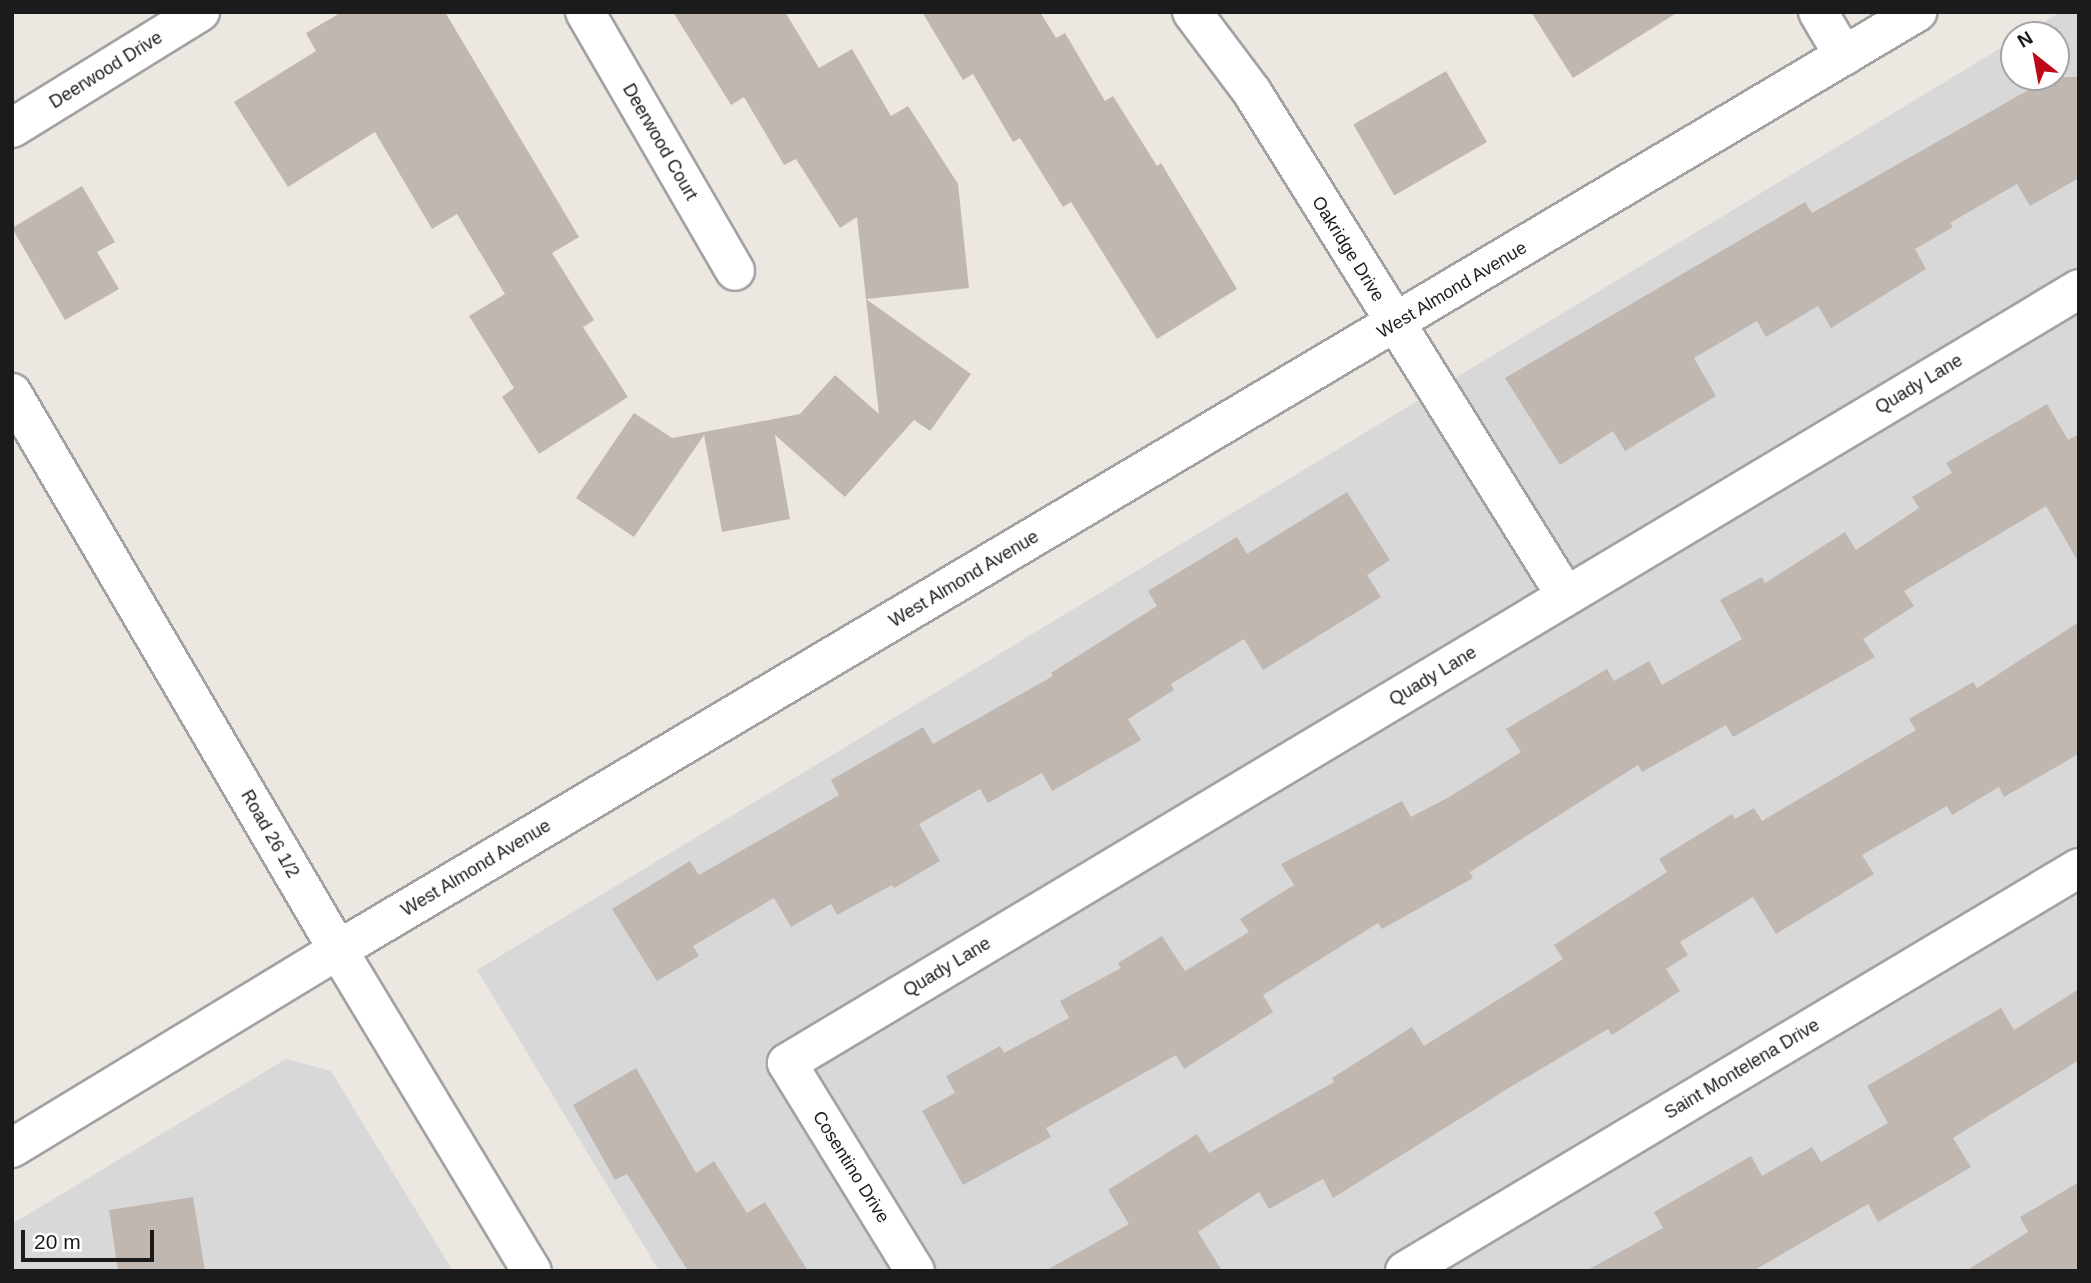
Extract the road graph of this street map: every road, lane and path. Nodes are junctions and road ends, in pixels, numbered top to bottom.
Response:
1 (585, 12) edge
2 (1192, 12) edge
3 (1818, 12) edge
4 (1917, 12) edge
5 (187, 16) edge
6 (1844, 56) junction
7 (12, 128) edge
8 (735, 271) dead end
9 (2079, 289) edge
10 (1395, 324) junction
11 (12, 393) edge
12 (1566, 596) junction
13 (2079, 868) edge
14 (338, 950) junction
15 (787, 1063) joint
16 (12, 1149) edge
17 (532, 1271) edge
18 (915, 1271) edge
19 (1405, 1271) edge

1 - 8 street, Deerwood Court
2 - 10 street, Oakridge Drive
3 - 6 street
4 - 6 street, West Almond Avenue
5 - 7 street, Deerwood Drive
6 - 10 street, West Almond Avenue
9 - 12 street, Quady Lane
10 - 12 street, Oakridge Drive
10 - 14 street, West Almond Avenue
11 - 14 street, Road 26 1/2
12 - 15 street, Quady Lane
13 - 19 street, Saint Montelena Drive
14 - 16 street, West Almond Avenue
14 - 17 street, Road 26 1/2
15 - 18 street, Cosentino Drive

